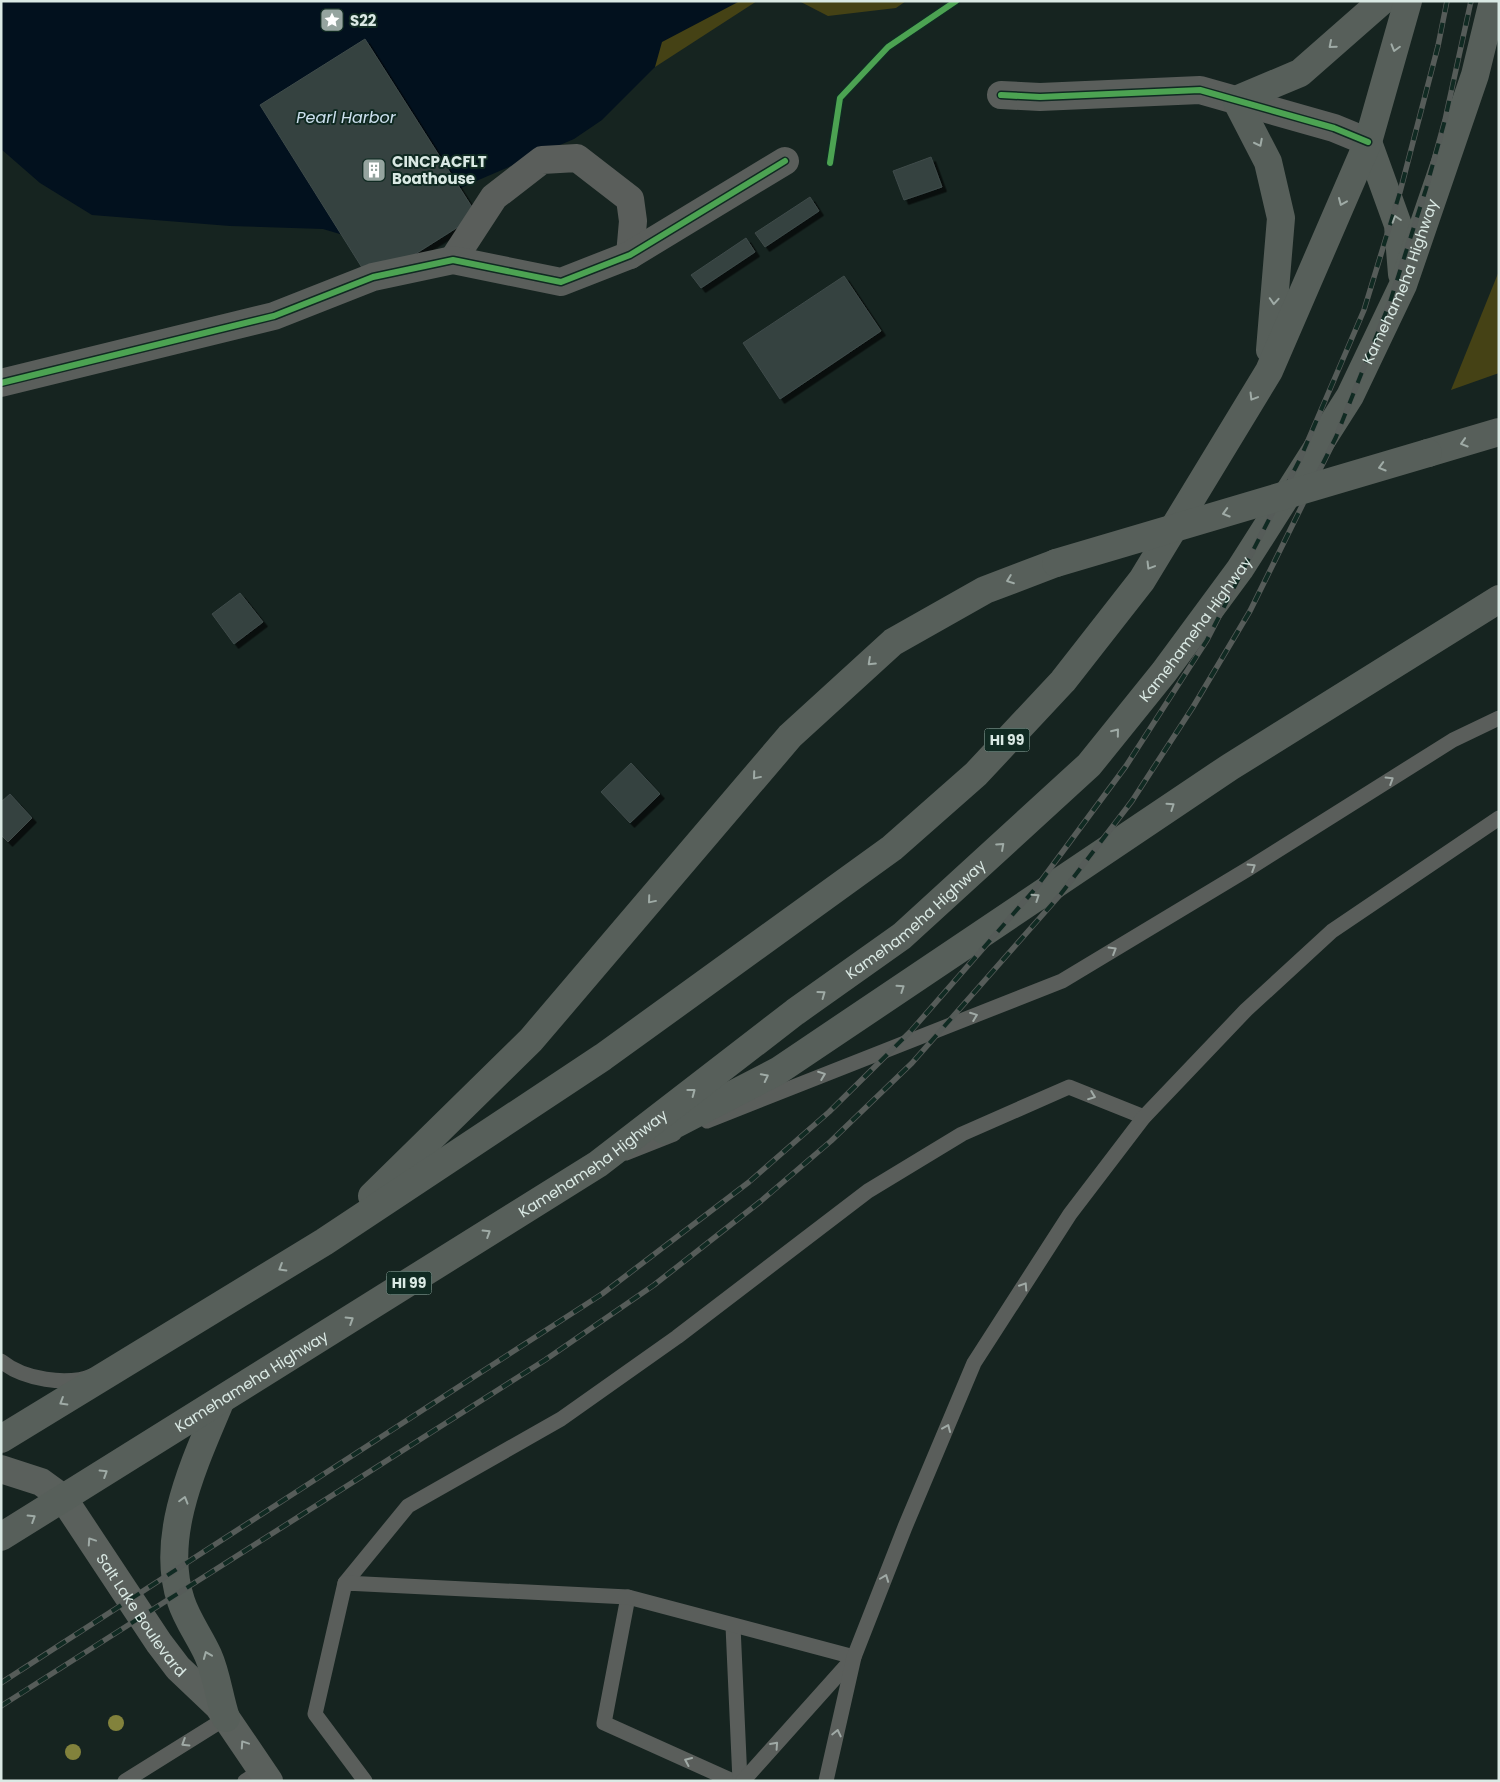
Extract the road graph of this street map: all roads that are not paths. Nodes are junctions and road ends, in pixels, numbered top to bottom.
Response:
1 (1382, 1) edge
2 (1408, 1) edge
3 (1492, 1) edge
4 (1001, 95) dead end
5 (1236, 100) junction
6 (1368, 142) junction
7 (785, 161) dead end
8 (630, 255) junction
9 (453, 260) junction
10 (1403, 285) junction
11 (1269, 372) junction
12 (1, 384) edge
13 (1499, 432) edge
14 (1499, 598) edge
15 (1499, 718) edge
16 (1499, 818) edge
17 (1144, 1117) junction
18 (598, 1164) junction
19 (324, 1242) junction
20 (134, 1358) junction
21 (1, 1361) edge
22 (220, 1402) junction
23 (1, 1439) edge
24 (1, 1469) edge
25 (63, 1498) junction
26 (1, 1537) edge
27 (345, 1583) junction
28 (628, 1597) junction
29 (733, 1626) junction
30 (854, 1657) junction
31 (226, 1718) junction
32 (259, 1777) edge
33 (125, 1781) edge
34 (365, 1781) edge
35 (732, 1781) edge
36 (741, 1781) edge
37 (826, 1781) edge

1 -> 5 main road
2 -> 6 main road, HI 99
3 - 10 main road, Kamehameha Highway / HI 99
4 - 5 street
5 - 6 street
5 -> 11 main road
10 -> 6 main road
6 -> 11 main road, HI 99
7 - 8 street
8 - 9 street
8 - 9 street
9 - 12 street
18 -> 10 main road, Kamehameha Highway / HI 99
11 -> 19 main road, HI 99
13 -> 19 main road, bridge
18 -> 14 main road
18 -> 15 lane
16 - 17 lane
27 -> 17 lane
30 -> 17 lane
22 -> 18 main road, Kamehameha Highway / HI 99
19 -> 20 main road, HI 99
20 - 21 lane
20 -> 23 main road, HI 99
25 -> 22 main road, Kamehameha Highway / HI 99
31 -> 22 main road
24 - 25 main road, Salt Lake Boulevard
26 -> 25 main road, Kamehameha Highway / HI 99
31 -> 25 main road, Salt Lake Boulevard
27 - 28 lane
27 - 34 lane
28 - 29 lane
35 -> 28 lane
29 - 30 lane
29 - 36 lane
36 -> 30 lane
37 -> 30 lane
32 -> 31 main road, Salt Lake Boulevard
31 -> 33 lane

